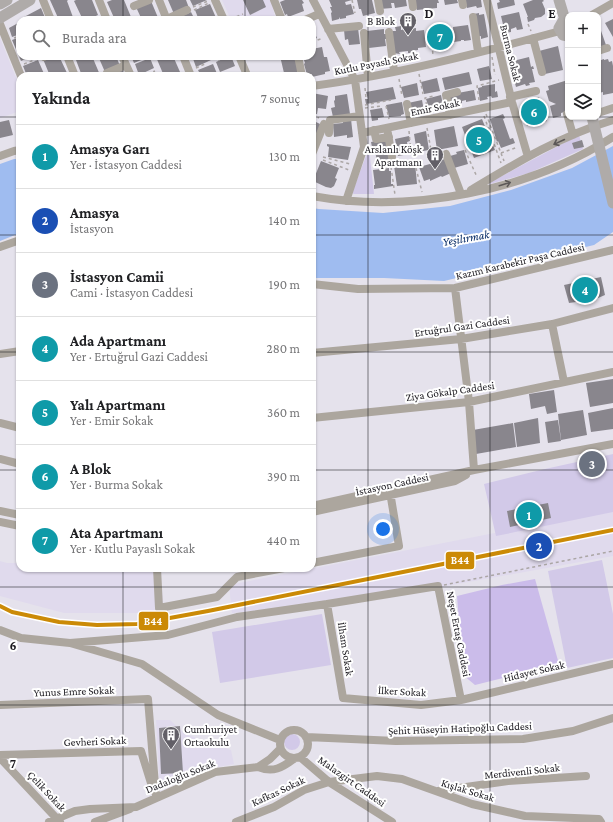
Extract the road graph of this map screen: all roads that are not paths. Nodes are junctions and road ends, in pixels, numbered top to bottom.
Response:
1 (7, 0) edge
2 (30, 0) edge
3 (43, 0) edge
4 (99, 0) edge
5 (149, 0) edge
6 (159, 0) edge
7 (213, 0) edge
8 (274, 0) edge
9 (313, 0) edge
10 (378, 0) edge
11 (487, 0) edge
12 (559, 0) edge
13 (613, 3) edge
14 (0, 4) edge
15 (602, 4) edge
16 (134, 6) dead end
17 (191, 10) road end
18 (380, 11) dead end
19 (595, 12) edge
20 (319, 14) junction
21 (50, 16) edge
22 (104, 16) edge
23 (167, 16) edge
24 (178, 16) edge
25 (222, 16) edge
26 (280, 16) edge
27 (314, 16) edge
28 (565, 16) edge
29 (473, 17) dead end
30 (0, 18) edge
31 (565, 20) edge
32 (0, 24) edge
33 (329, 32) junction
34 (389, 32) dead end
35 (564, 33) edge
36 (534, 38) junction
37 (387, 42) dead end
38 (3, 43) edge
39 (495, 48) junction
40 (607, 48) dead end
41 (601, 50) edge
42 (478, 52) junction
43 (68, 60) edge
44 (124, 60) edge
45 (184, 60) edge
46 (241, 60) edge
47 (299, 60) edge
48 (127, 66) junction
49 (394, 71) junction
50 (18, 72) edge
51 (73, 72) edge
52 (112, 72) edge
53 (129, 72) edge
54 (190, 72) edge
55 (246, 72) edge
56 (301, 72) edge
57 (542, 72) dead end
58 (368, 77) junction
59 (355, 80) junction
60 (316, 85) edge
61 (536, 91) dead end
62 (457, 92) dead end
63 (511, 100) junction
64 (406, 106) dead end
65 (613, 108) edge
66 (359, 111) junction
67 (601, 112) edge
68 (450, 115) junction
69 (569, 120) edge
70 (613, 120) edge
71 (323, 121) road end
72 (593, 121) edge
73 (409, 123) junction
74 (390, 127) junction
75 (374, 130) junction
76 (329, 133) dead end
77 (362, 133) junction
78 (573, 136) junction
79 (389, 137) junction
80 (613, 137) edge
81 (316, 142) edge
82 (599, 149) junction
83 (16, 150) edge
84 (446, 154) dead end
85 (0, 156) edge
86 (528, 156) junction
87 (464, 193) junction
88 (316, 197) edge
89 (346, 201) junction
90 (613, 203) edge
91 (16, 241) edge
92 (0, 247) edge
93 (613, 250) edge
94 (316, 284) edge
95 (454, 288) junction
96 (613, 308) edge
97 (552, 324) junction
98 (461, 339) junction
99 (16, 352) edge
100 (316, 353) edge
101 (0, 354) edge
102 (613, 372) edge
103 (564, 382) junction
104 (469, 402) junction
105 (316, 418) edge
106 (0, 423) edge
107 (16, 427) edge
108 (613, 444) edge
109 (0, 458) edge
110 (16, 463) edge
111 (474, 470) junction
112 (390, 492) junction
113 (316, 505) edge
114 (0, 511) edge
115 (316, 511) edge
116 (16, 514) edge
117 (0, 522) edge
118 (16, 525) edge
119 (316, 562) edge
120 (157, 572) edge
121 (236, 572) edge
122 (263, 572) edge
123 (237, 577) junction
124 (327, 604) junction
125 (0, 630) edge
126 (70, 643) junction
127 (613, 664) edge
128 (343, 698) joint
129 (461, 700) junction
130 (0, 705) edge
131 (613, 718) edge
132 (306, 736) junction
133 (280, 740) junction
134 (280, 749) junction
135 (0, 755) edge
136 (0, 758) edge
137 (298, 758) junction
138 (258, 767) junction
139 (586, 776) dead end
140 (330, 782) junction
141 (436, 791) junction
142 (156, 797) junction
143 (136, 807) junction
144 (59, 820) edge
145 (49, 822) edge
146 (95, 822) edge
147 (236, 822) edge
148 (392, 822) edge
149 (601, 822) edge

1 - 14 main road
2 - 30 main road
3 - 21 street
4 - 22 street
5 - 16 street
6 - 23 street
7 - 25 street
8 - 26 street
9 - 20 street
10 - 18 street
11 - 39 street, Burma Sokak
12 - 28 main road
13 - 15 street
15 - 19 street
17 - 24 street
20 - 27 street
20 - 33 street
29 - 42 street
31 - 35 main road
32 - 38 street
33 - 58 street
33 - 59 street
34 - 49 street
35 - 36 street, Kutlu Payaslı Sokak
36 - 39 street, Kutlu Payaslı Sokak
36 - 57 street
37 - 49 street
38 - 50 street
39 - 42 street, Kutlu Payaslı Sokak
39 - 63 street, Burma Sokak
40 - 41 street
42 - 49 street, Kutlu Payaslı Sokak
43 - 51 street
44 - 48 street
45 - 54 street
46 - 55 street
47 - 56 street
48 - 52 street
48 - 53 street
49 - 58 street, Kutlu Payaslı Sokak
58 - 59 street, Kutlu Payaslı Sokak
59 - 60 street, Kutlu Payaslı Sokak
59 - 66 street
61 - 63 street, Emir Sokak
62 - 68 street
63 - 68 street, Emir Sokak
63 - 86 street, Burma Sokak
64 - 73 street
65 - 67 street
66 - 76 street
66 - 77 street
68 - 73 street, Emir Sokak
69 - 78 street
70 - 72 street
71 - 81 street
72 - 78 street
72 - 82 main road
73 - 74 street, Emir Sokak
74 - 75 street, Emir Sokak
74 - 79 street
74 - 79 street
75 - 77 street, Emir Sokak
75 - 79 street
77 - 89 street
78 -> 86 street
80 - 82 street
87 -> 82 street
82 - 90 main road
83 - 85 street
84 - 87 street
86 - 87 street
87 - 89 street
88 - 89 street
91 - 92 street
93 - 95 street, Kazım Karabekir Paşa Caddesi
94 - 95 street, Kazım Karabekir Paşa Caddesi
95 - 98 street
96 - 97 street, Ertuğrul Gazi Caddesi
97 - 98 street, Ertuğrul Gazi Caddesi
97 - 103 street
98 - 100 street, Ertuğrul Gazi Caddesi
98 - 104 street
99 - 101 street
102 - 103 street, Ziya Gökalp Caddesi
103 - 104 street, Ziya Gökalp Caddesi
104 - 105 street, Ziya Gökalp Caddesi
104 - 111 street
106 - 107 street
108 - 111 street, İstasyon Caddesi
109 - 110 street
111 - 112 street, İstasyon Caddesi
112 - 113 street, İstasyon Caddesi
112 - 115 street, İstasyon Caddesi
112 - 119 street
114 - 116 street
117 - 118 street
120 - 123 street
121 - 123 street
122 - 123 street
124 - 126 street, Neşet Ertaş Caddesi
124 - 128 street, İlham Sokak
124 - 129 street, Neşet Ertaş Caddesi
125 - 126 street
126 - 133 street
127 - 129 street, Hidayet Sokak
128 - 129 street, İlker Sokak
130 - 142 street, Yunus Emre Sokak
131 - 132 street, Şehit Hüseyin Hatipoğlu Caddesi
132 - 133 street
132 - 137 street
133 - 134 street
134 - 137 street
134 - 138 street
135 - 142 street, Gevheri Sokak
136 - 144 street, Çelik Sokak
137 - 138 street, Dadaloğlu Sokak
137 - 140 street, Malazgirt Caddesi
138 - 142 street, Dadaloğlu Sokak
139 - 141 street, Merdivenli Sokak
140 - 141 street, Kışlak Sokak
140 - 147 street, Kafkas Sokak
140 - 148 street, Malazgirt Caddesi
141 - 149 street, Kışlak Sokak
142 - 143 street, Dadaloğlu Sokak
143 - 144 street, Dadaloğlu Sokak
143 - 146 street, Dadaloğlu Sokak
144 - 145 street, Dadaloğlu Sokak

